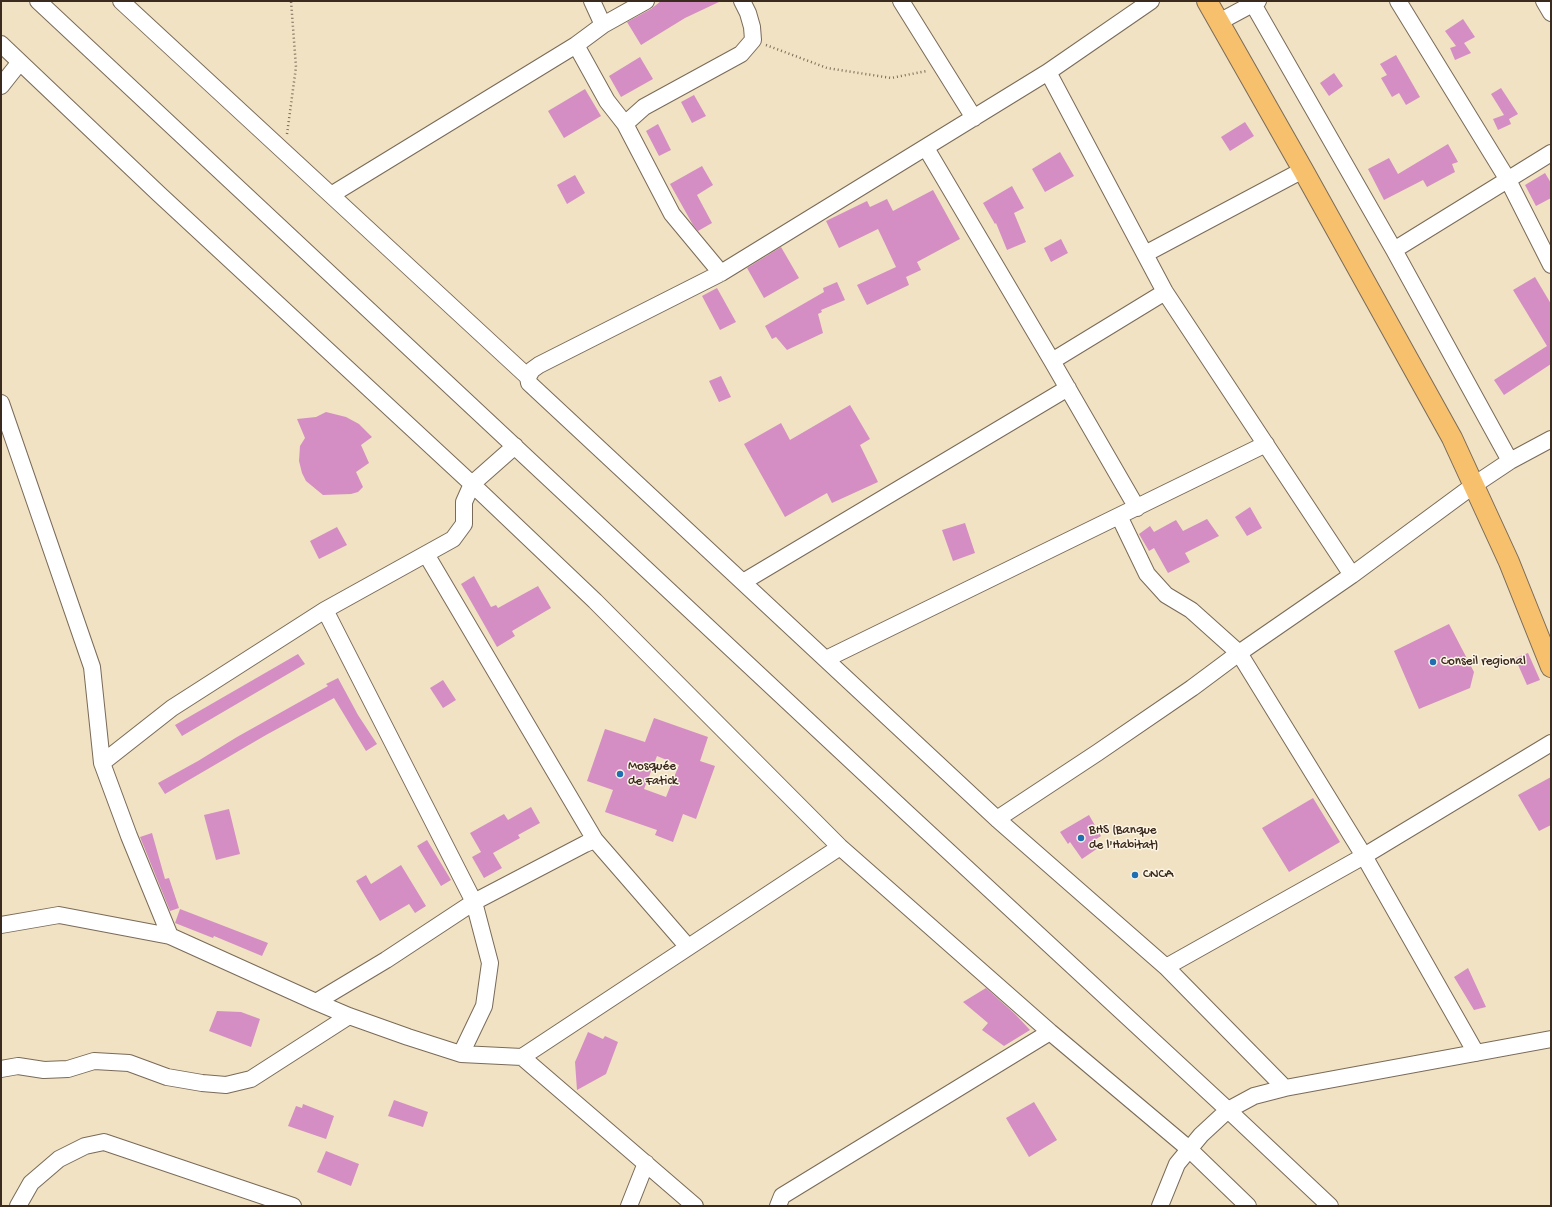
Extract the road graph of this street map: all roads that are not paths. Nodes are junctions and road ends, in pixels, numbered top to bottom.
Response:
1 (38, 1) edge
2 (121, 1) edge
3 (592, 1) edge
4 (646, 1) edge
5 (742, 1) edge
6 (901, 1) edge
7 (1151, 1) edge
8 (1207, 1) edge
9 (1398, 1) edge
10 (1544, 1) edge
11 (1255, 3) edge
12 (1551, 13) edge
13 (1219, 22) junction
14 (603, 25) junction
15 (1, 44) edge
16 (576, 45) junction
17 (20, 62) junction
18 (1048, 72) junction
19 (1, 86) edge
20 (974, 118) junction
21 (625, 124) junction
22 (926, 148) junction
23 (1551, 153) edge
24 (1303, 170) junction
25 (1508, 180) junction
26 (331, 195) junction
27 (1394, 250) junction
28 (1145, 254) junction
29 (1551, 265) edge
30 (721, 273) junction
31 (1165, 292) junction
32 (1052, 361) junction
33 (528, 377) junction
34 (1068, 388) junction
35 (1, 403) edge
36 (1551, 439) edge
37 (1266, 444) junction
38 (515, 446) junction
39 (1510, 461) junction
40 (472, 484) junction
41 (1474, 485) junction
42 (1137, 508) junction
43 (1119, 516) junction
44 (426, 554) junction
45 (1352, 575) junction
46 (743, 582) junction
47 (325, 610) junction
48 (1545, 635) edge
49 (1239, 653) junction
50 (826, 659) junction
51 (1551, 667) edge
52 (1551, 743) edge
53 (102, 763) junction
54 (997, 819) junction
55 (595, 840) junction
56 (840, 847) junction
57 (1364, 856) junction
58 (474, 902) junction
59 (1, 925) edge
60 (170, 936) junction
61 (688, 947) junction
62 (1166, 967) junction
63 (316, 1002) junction
64 (349, 1016) junction
65 (1050, 1032) junction
66 (1551, 1039) edge
67 (1476, 1053) junction
68 (461, 1054) junction
69 (522, 1057) junction
70 (1, 1069) edge
71 (1285, 1088) junction
72 (1228, 1110) junction
73 (1189, 1149) junction
74 (646, 1163) junction
75 (18, 1206) edge
76 (293, 1206) edge
77 (629, 1206) edge
78 (695, 1206) edge
79 (778, 1206) edge
80 (1160, 1206) edge
81 (1248, 1206) edge
82 (1330, 1206) edge

1 - 38 street
2 - 26 street
3 - 14 street
4 - 14 street
5 - 21 street
6 - 20 street
7 - 18 street
8 - 13 main road
9 - 25 street
10 - 12 street
11 - 13 street
11 - 27 street
13 - 24 main road
14 - 16 street
15 - 17 street
16 - 21 street
16 - 26 street
17 - 19 street
17 - 40 street
18 - 20 street
18 - 28 street
20 - 22 street
21 - 30 street
22 - 30 street
22 - 32 street
23 - 25 street
24 - 28 street
24 - 41 main road
25 - 27 street
25 - 29 street
26 - 33 street
27 - 39 street
28 - 31 street
30 - 33 street
31 - 32 street
31 - 37 street
32 - 34 street
33 - 46 street
34 - 42 street
34 - 46 street
35 - 53 street
36 - 39 street
37 - 42 street
37 - 45 street
38 - 40 street
38 - 72 street
39 - 41 street
40 - 44 street
40 - 56 street
41 - 45 street
41 - 48 main road
42 - 43 street
43 - 49 street
43 - 50 street
44 - 47 street
44 - 55 street
45 - 49 street
46 - 50 street
47 - 53 street
47 - 58 street
48 - 51 main road
49 - 54 street
49 - 57 street
50 - 54 street
52 - 57 street
53 - 60 street
54 - 62 street
55 - 58 street
55 - 61 street
56 - 61 street
56 - 65 street
57 - 62 street
57 - 67 street
58 - 63 street
58 - 68 street
59 - 60 street
60 - 63 street
61 - 69 street
62 - 71 street
63 - 64 street
64 - 68 street
64 - 70 street
65 - 73 street
65 - 79 street
66 - 67 street
67 - 71 street
68 - 69 street
69 - 74 street
71 - 72 street
72 - 73 street
72 - 82 street
73 - 80 street
73 - 81 street
74 - 77 street
74 - 78 street
75 - 76 street

